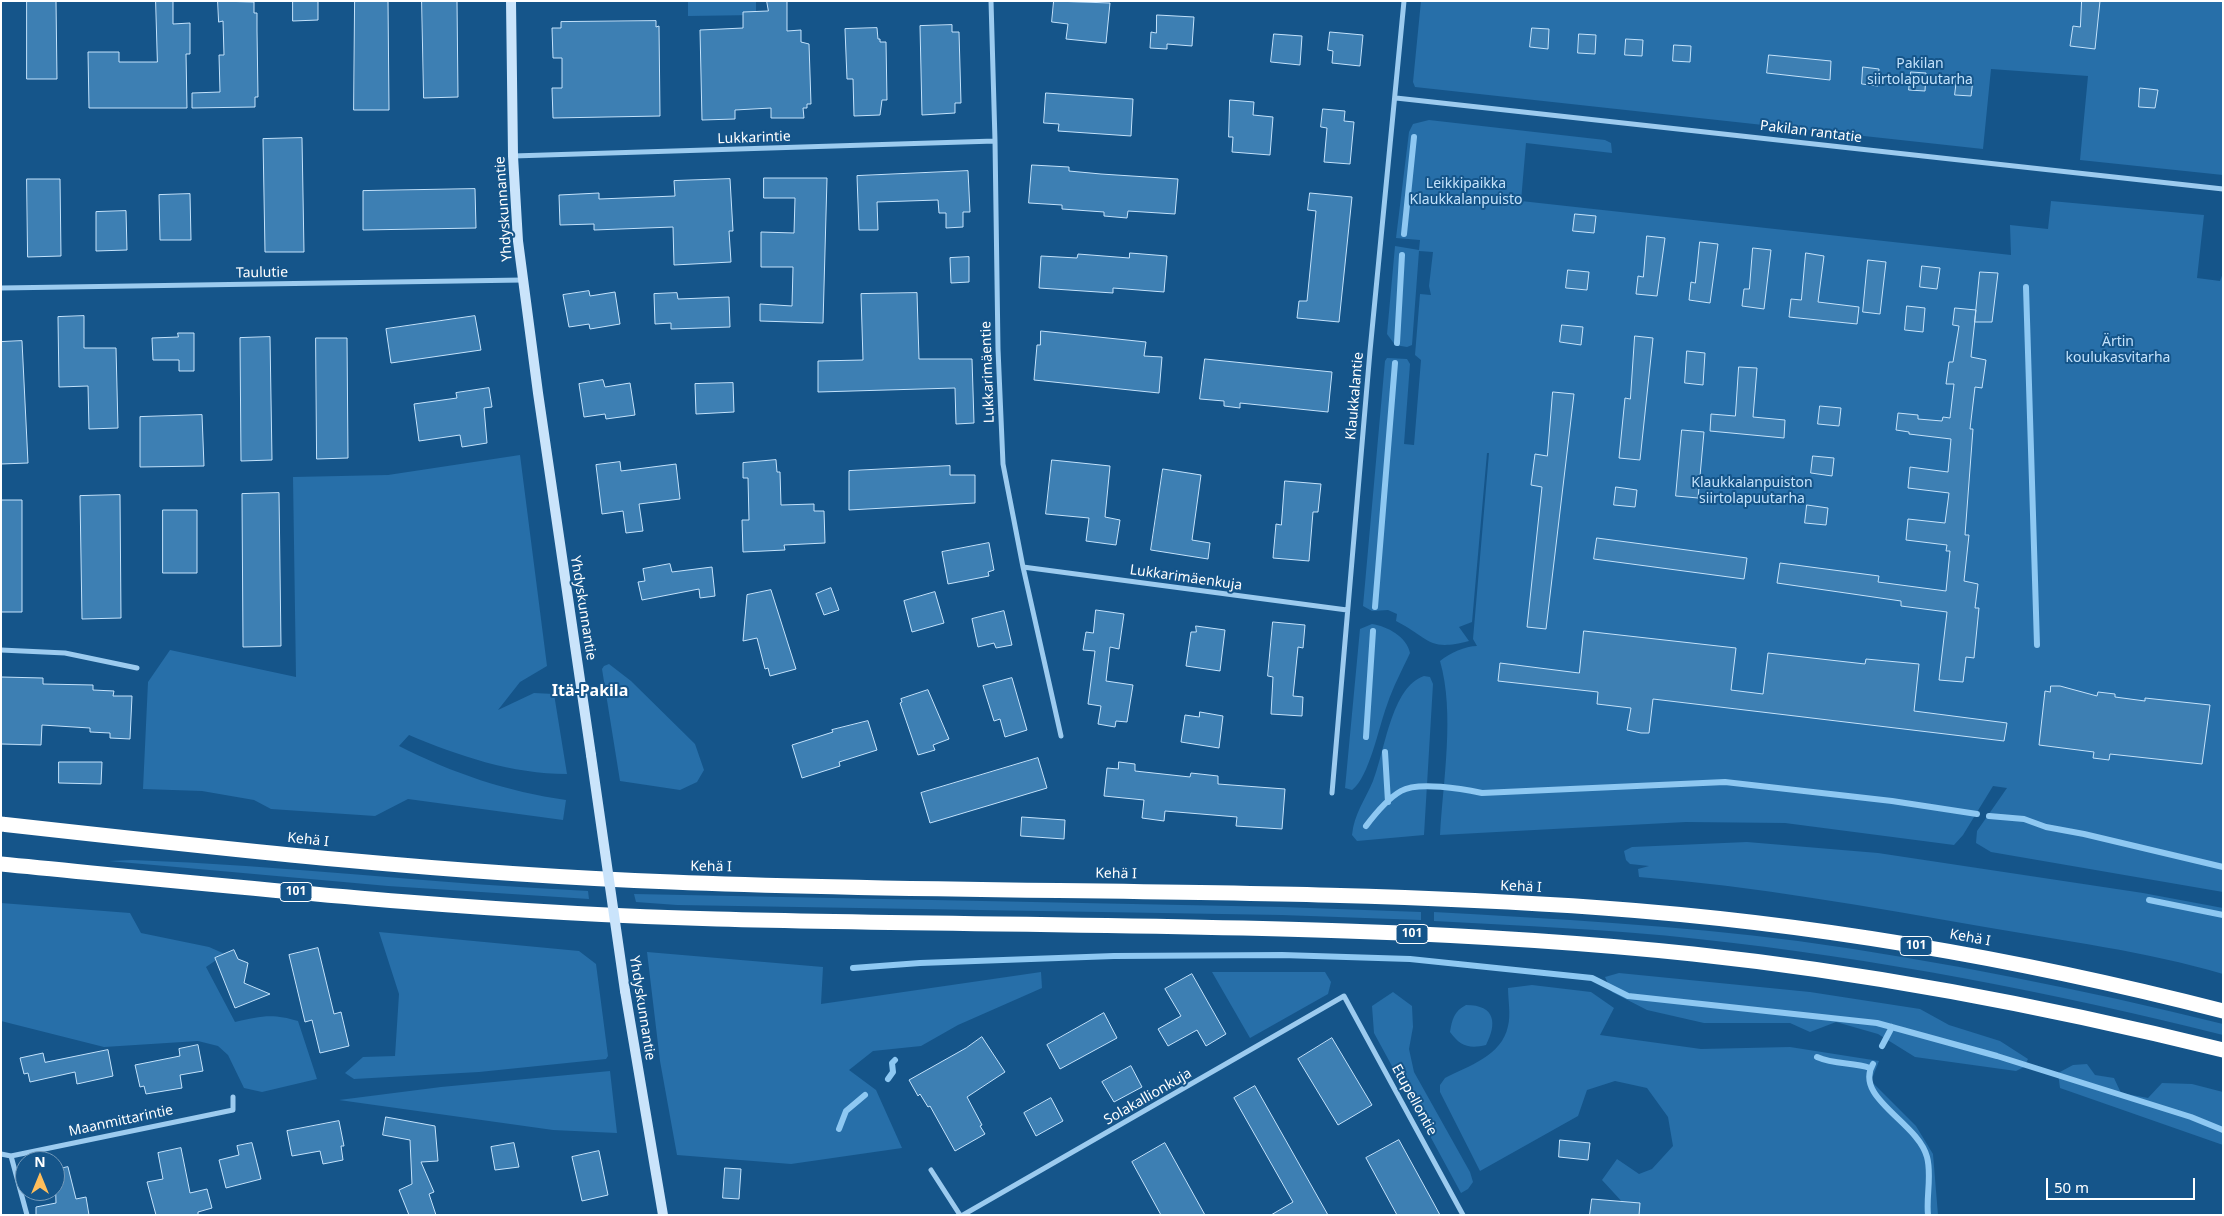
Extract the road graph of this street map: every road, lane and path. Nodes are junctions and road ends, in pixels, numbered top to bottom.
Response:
1 (511, 1) edge
2 (991, 1) edge
3 (1404, 1) edge
4 (1396, 98) junction
5 (996, 141) junction
6 (513, 156) junction
7 (2223, 189) edge
8 (523, 280) junction
9 (1, 288) edge
10 (1023, 567) junction
11 (1347, 610) junction
12 (1, 650) edge
13 (137, 668) dead end
14 (1061, 736) dead end
15 (1332, 793) dead end
16 (1, 824) edge
17 (1, 864) edge
18 (1344, 996) joint
19 (2223, 1010) edge
20 (2223, 1050) edge
21 (233, 1097) dead end
22 (1, 1154) edge
23 (11, 1156) junction
24 (932, 1170) dead end
25 (27, 1215) edge
26 (663, 1215) edge
27 (961, 1215) edge
28 (1463, 1215) edge

1 - 6 main road, Yhdyskunnantie
2 - 5 street, Lukkarimäentie
3 - 4 street, Klaukkalantie
4 - 7 street, Pakilan rantatie
4 - 11 street, Klaukkalantie
5 - 6 street, Lukkarintie
5 - 10 street, Lukkarimäentie
6 - 8 main road, Yhdyskunnantie
8 - 9 street, Taulutie
8 - 26 main road, Yhdyskunnantie, bridge
10 - 11 street, Lukkarimäenkuja
10 - 14 street, Lukkarimäentie
11 - 15 street, Klaukkalantie
12 - 13 street
16 - 19 highway, Kehä I / 101
17 - 20 highway, 101
18 - 27 street, Solakallionkuja
18 - 28 street, Etupellontie
21 - 23 street, Maanmittarintie
22 - 23 street, Maanmittarintie
23 - 25 street
24 - 27 street

